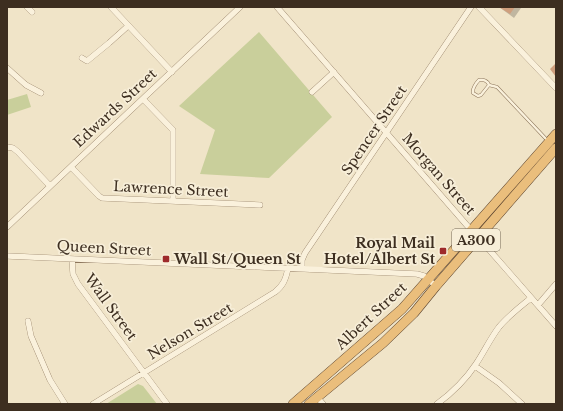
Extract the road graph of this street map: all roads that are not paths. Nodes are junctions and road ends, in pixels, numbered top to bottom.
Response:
1 (27, 7) edge
2 (111, 7) edge
3 (240, 7) edge
4 (278, 7) edge
5 (471, 7) edge
6 (479, 7) edge
7 (32, 12) dead end
8 (128, 26) junction
9 (82, 58) dead end
10 (7, 68) edge
11 (172, 72) junction
12 (334, 72) junction
13 (489, 85) junction
14 (556, 88) edge
15 (312, 92) dead end
16 (41, 93) dead end
17 (143, 99) junction
18 (387, 133) junction
19 (556, 134) edge
20 (549, 142) junction
21 (7, 147) edge
22 (556, 148) edge
23 (71, 167) junction
24 (50, 186) junction
25 (173, 201) junction
26 (260, 205) dead end
27 (7, 227) edge
28 (471, 230) junction
29 (478, 237) junction
30 (7, 256) edge
31 (72, 259) junction
32 (288, 268) junction
33 (302, 269) junction
34 (428, 279) junction
35 (556, 284) edge
36 (436, 286) junction
37 (531, 298) junction
38 (538, 305) junction
39 (28, 321) dead end
40 (556, 326) edge
41 (475, 366) junction
42 (144, 373) junction
43 (320, 401) edge
44 (65, 404) edge
45 (93, 404) edge
46 (167, 404) edge
47 (293, 404) edge
48 (309, 404) edge
49 (437, 404) edge
50 (522, 404) edge

1 - 7 street
2 - 8 street
3 - 11 street, Edwards Street
4 - 12 street, Morgan Street
5 - 18 street, Spencer Street
6 - 14 street
8 - 9 street
8 - 11 street
10 - 16 street
11 - 17 street, Edwards Street
12 - 15 street
12 - 18 street, Morgan Street
13 - 13 lane
13 - 20 lane
17 - 23 street, Edwards Street
17 - 25 street
18 - 28 street, Morgan Street
18 - 33 street, Spencer Street
19 - 20 highway, Albert Street / A300
20 - 28 highway, Albert Street / A300
21 - 24 street
22 - 29 highway, Albert Street / A300
23 - 24 street, Edwards Street
23 - 25 street, Lawrence Street
24 - 27 street, Edwards Street
25 - 26 street, Lawrence Street
28 - 34 highway, Albert Street / A300
29 - 36 highway, Albert Street / A300
29 - 37 street
30 - 31 street, Queen Street
31 - 32 street, Queen Street
31 - 42 street, Wall Street
32 - 33 street, Queen Street
32 - 42 street, Nelson Street
33 - 34 street, Queen Street
34 - 36 street, Queen Street
34 - 47 highway, Albert Street / A300
35 - 38 street
36 - 43 highway, Albert Street / A300
37 - 38 street
37 - 41 street
38 - 40 street
39 - 44 street
41 - 49 street
41 - 50 street
42 - 45 street, Nelson Street
42 - 46 street, Wall Street
43 - 48 highway, Albert Street / A300

